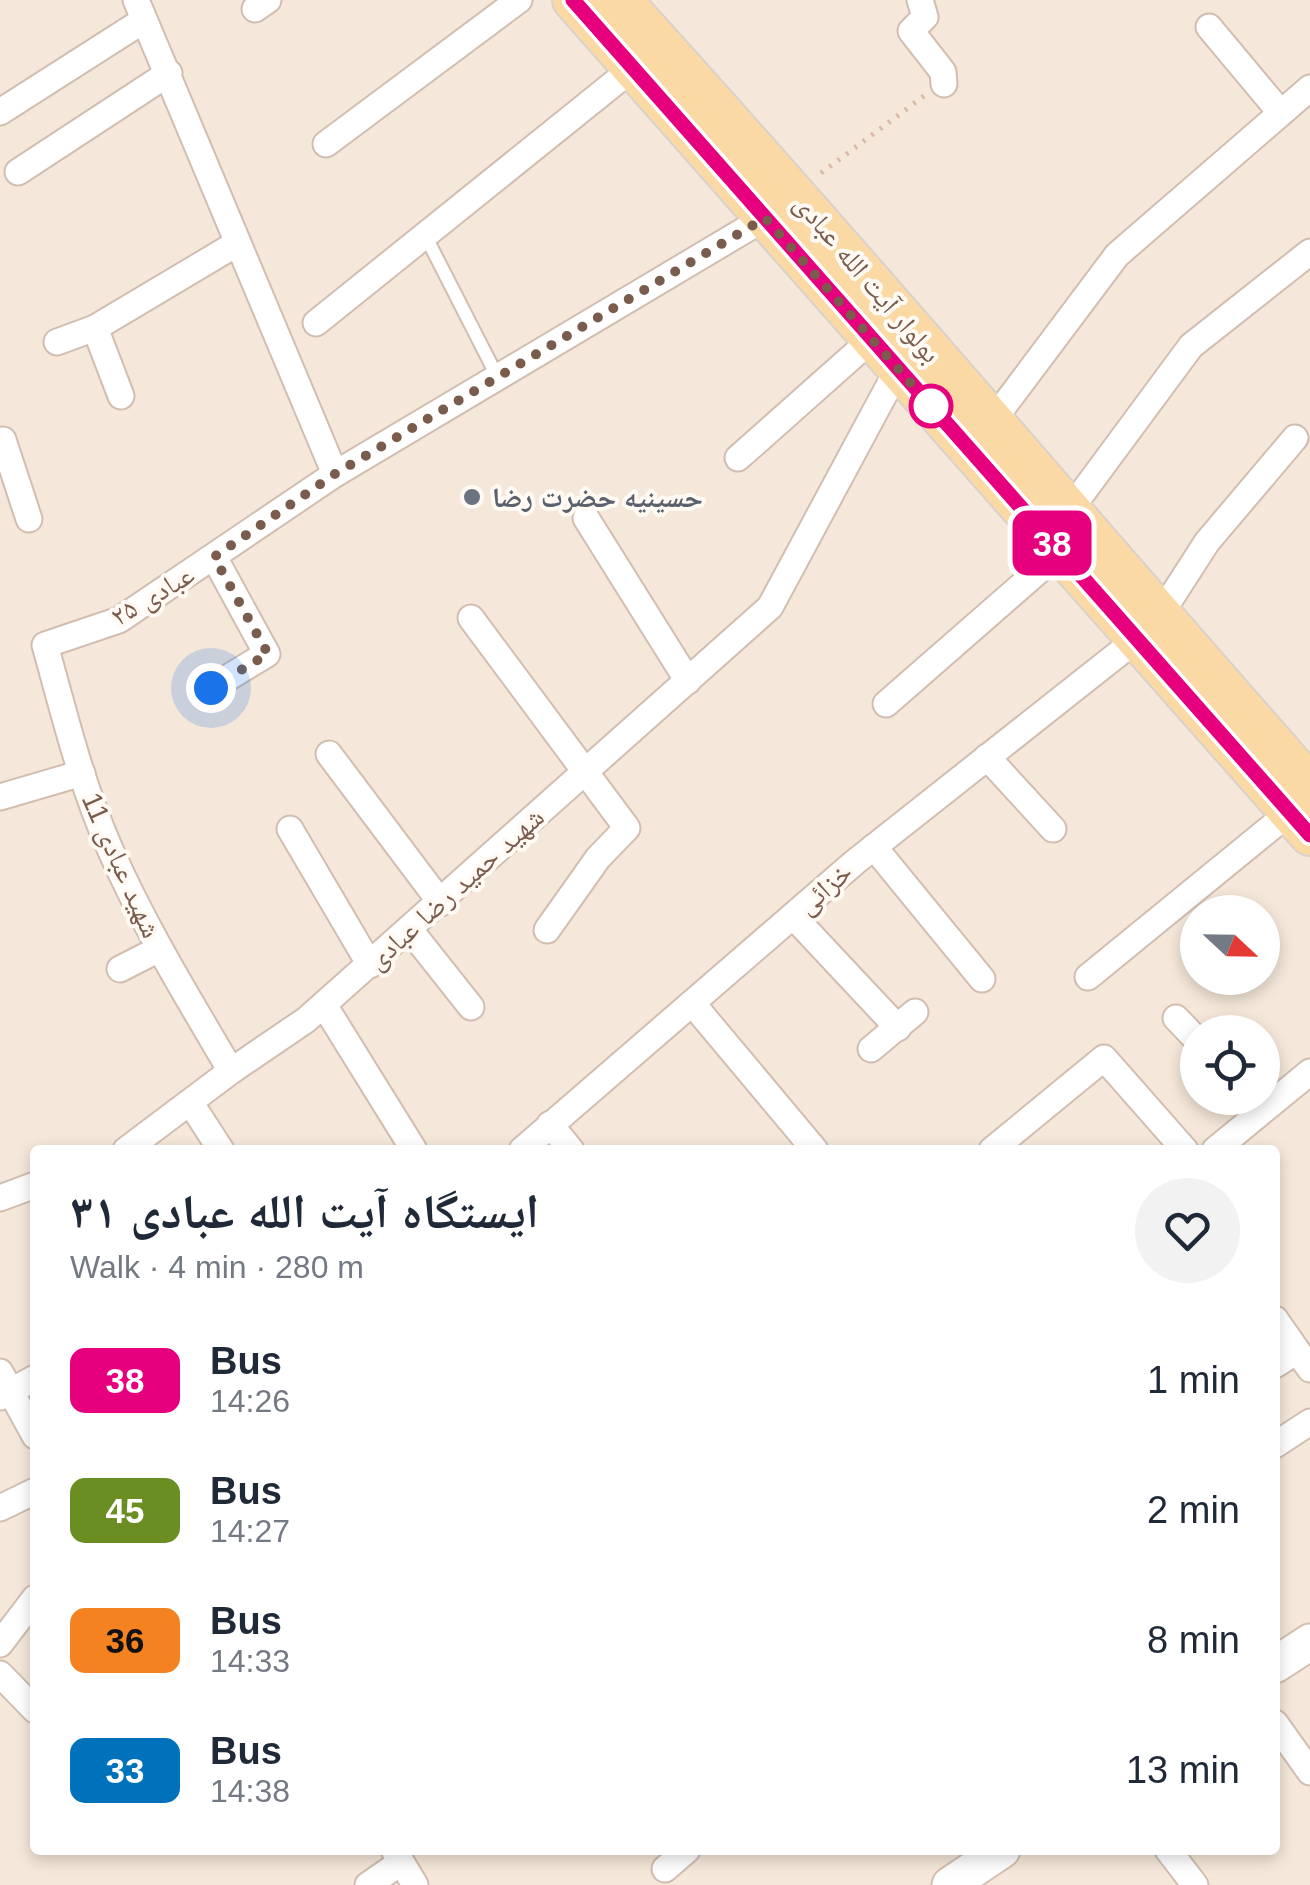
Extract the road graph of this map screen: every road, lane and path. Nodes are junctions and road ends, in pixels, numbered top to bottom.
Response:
1 (519, 0) edge
2 (572, 0) edge
3 (622, 0) edge
4 (920, 0) edge
5 (140, 10) edge
6 (1209, 27) dead end
7 (633, 68) junction
8 (169, 73) junction
9 (944, 84) joint
10 (1310, 88) edge
11 (0, 112) edge
12 (1280, 112) junction
13 (326, 144) dead end
14 (18, 172) dead end
15 (780, 205) junction
16 (425, 235) junction
17 (236, 244) junction
18 (1308, 257) edge
19 (316, 322) dead end
20 (94, 328) junction
21 (57, 342) dead end
22 (885, 354) junction
23 (498, 378) junction
24 (121, 396) dead end
25 (992, 424) junction
26 (1, 437) edge
27 (1295, 438) dead end
28 (738, 458) dead end
29 (335, 474) junction
30 (1069, 512) junction
31 (586, 518) dead end
32 (29, 519) dead end
33 (1060, 552) junction
34 (214, 557) junction
35 (471, 618) dead end
36 (1148, 627) junction
37 (44, 645) joint
38 (688, 680) junction
39 (211, 688) dead end
40 (886, 704) dead end
41 (329, 754) dead end
42 (988, 757) junction
43 (584, 772) junction
44 (82, 773) junction
45 (0, 797) edge
46 (1303, 810) edge
47 (290, 828) dead end
48 (1053, 829) dead end
49 (874, 847) junction
50 (441, 903) junction
51 (792, 916) junction
52 (410, 930) junction
53 (547, 930) dead end
54 (159, 949) junction
55 (370, 965) junction
56 (120, 969) dead end
57 (1088, 977) dead end
58 (982, 979) dead end
59 (692, 1002) junction
60 (324, 1005) junction
61 (471, 1007) dead end
62 (1176, 1018) dead end
63 (1180, 1022) edge
64 (871, 1050) dead end
65 (231, 1071) junction
66 (1310, 1072) edge
67 (1280, 1090) edge
68 (190, 1102) junction
69 (1246, 1115) edge
70 (550, 1124) junction
71 (133, 1145) edge
72 (218, 1145) edge
73 (411, 1145) edge
74 (527, 1145) edge
75 (566, 1145) edge
76 (811, 1145) edge
77 (998, 1145) edge
78 (1180, 1145) edge
79 (1219, 1145) edge
80 (30, 1187) edge
81 (0, 1198) edge
82 (1280, 1326) edge
83 (1304, 1360) edge
84 (30, 1379) edge
85 (3, 1387) edge
86 (1310, 1422) edge
87 (30, 1428) edge
88 (1280, 1442) edge
89 (30, 1493) edge
90 (0, 1508) edge
91 (30, 1605) edge
92 (1310, 1642) edge
93 (0, 1644) edge
94 (1280, 1663) edge
95 (0, 1674) edge
96 (30, 1705) edge
97 (1280, 1731) edge
98 (1310, 1772) edge
99 (682, 1855) edge
100 (995, 1855) edge
101 (1172, 1855) edge
102 (397, 1856) edge
103 (665, 1870) dead end
104 (368, 1885) edge
105 (415, 1885) edge
106 (951, 1885) edge
107 (1196, 1885) edge

1 - 13 street
2 - 7 main road, بولوار آیت الله عبادی
3 - 15 main road, بولوار آیت الله عبادی
4 - 9 street
5 - 8 street
5 - 11 street
6 - 12 street
7 - 15 main road, بولوار آیت الله عبادی
7 - 16 street
8 - 14 street
8 - 17 street
9 - 15 path
10 - 12 street
12 - 25 street
15 - 22 main road, بولوار آیت الله عبادی
15 - 23 street, عبادی ۲۵
15 - 25 main road, بولوار آیت الله عبادی
16 - 19 street
16 - 23 lane
17 - 20 street
17 - 29 street
18 - 30 street
20 - 21 street
20 - 24 street
22 - 28 street
22 - 33 main road, بولوار آیت الله عبادی
22 - 38 street, شهید حمید رضا عبادی
23 - 29 street, عبادی ۲۵
25 - 30 main road, بولوار آیت الله عبادی
26 - 32 street
27 - 36 street, خزائی
29 - 34 street, عبادی ۲۵
30 - 36 main road, بولوار آیت الله عبادی
31 - 38 street
33 - 36 main road, بولوار آیت الله عبادی
33 - 40 street
34 - 37 street, عبادی ۲۵
34 - 39 street
35 - 43 street
36 - 42 street, خزائی
36 - 46 main road, بولوار آیت الله عبادی
37 - 44 street, شهید عبادی 11
38 - 43 street, شهید حمید رضا عبادی
41 - 50 street
42 - 48 street
42 - 49 street, خزائی
43 - 50 street, شهید حمید رضا عبادی
43 - 53 street
44 - 45 street
44 - 54 street, شهید عبادی 11
46 - 57 street
47 - 55 street
49 - 51 street, خزائی
49 - 58 street
50 - 52 street, شهید حمید رضا عبادی
51 - 59 street, خزائی
51 - 64 street
52 - 55 street, شهید حمید رضا عبادی
52 - 61 street
54 - 56 street
54 - 65 street, شهید عبادی 11
55 - 60 street, شهید حمید رضا عبادی
59 - 70 street, خزائی
59 - 76 street
60 - 65 street, شهید حمید رضا عبادی
60 - 73 street
62 - 63 street
65 - 68 street, شهید حمید رضا عبادی
66 - 67 street
68 - 71 street, شهید حمید رضا عبادی
68 - 72 street
69 - 79 street
70 - 74 street, خزائی
70 - 75 street
77 - 78 street
80 - 81 street
82 - 83 street
84 - 85 street
85 - 87 street
86 - 88 street
89 - 90 street
91 - 93 street
92 - 94 street
95 - 96 street
97 - 98 street
99 - 103 street
100 - 106 street
101 - 107 street
102 - 104 street
102 - 105 street

